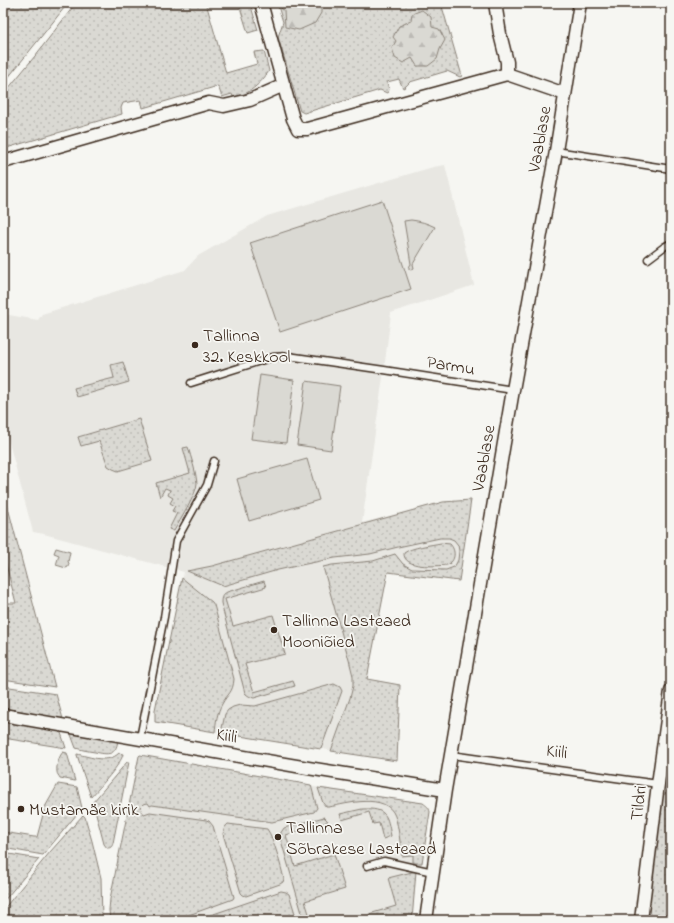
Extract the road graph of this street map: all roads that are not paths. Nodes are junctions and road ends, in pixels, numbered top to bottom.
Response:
1 (261, 3) edge
2 (494, 3) edge
3 (580, 3) edge
4 (507, 74) junction
5 (284, 85) junction
6 (565, 94) junction
7 (556, 152) junction
8 (3, 162) edge
9 (671, 169) edge
10 (671, 243) edge
11 (648, 258) dead end
12 (191, 384) dead end
13 (513, 390) junction
14 (214, 461) dead end
15 (671, 691) edge
16 (3, 715) edge
17 (140, 738) junction
18 (451, 755) junction
19 (658, 784) junction
20 (445, 790) junction
21 (367, 866) dead end
22 (433, 872) junction
23 (426, 920) edge
24 (641, 920) edge

1 - 5 street
2 - 4 street
3 - 6 street, Vaablase
4 - 5 street
4 - 6 street
5 - 8 street
6 - 7 street, Vaablase
7 - 9 lane
7 - 13 street, Vaablase
10 - 11 lane
12 - 13 lane, Parmu
13 - 18 street, Vaablase
14 - 17 lane
15 - 19 street, Tildri
16 - 17 street, Kiili
17 - 20 street, Kiili
18 - 19 lane, Kiili
18 - 20 street, Vaablase
19 - 24 street, Tildri
20 - 22 street, Vaablase
21 - 22 lane
22 - 23 street, Vaablase

